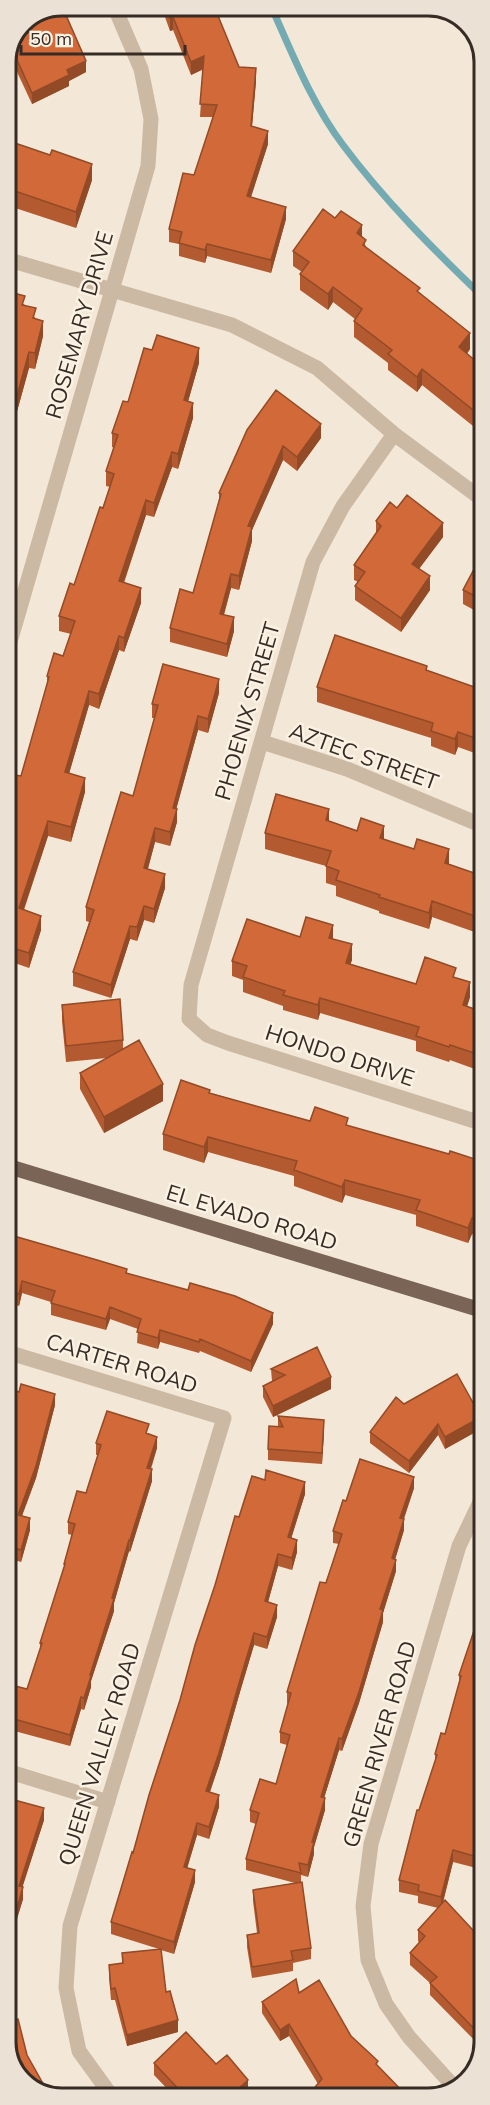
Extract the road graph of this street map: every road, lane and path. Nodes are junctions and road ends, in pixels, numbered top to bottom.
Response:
1 (118, 16) edge
2 (16, 262) edge
3 (112, 291) junction
4 (394, 434) junction
5 (474, 493) edge
6 (16, 622) edge
7 (262, 742) junction
8 (474, 822) edge
9 (189, 1019) joint
10 (474, 1121) edge
11 (16, 1169) edge
12 (474, 1308) edge
13 (16, 1355) edge
14 (224, 1418) joint
15 (474, 1518) edge
16 (16, 1774) edge
17 (108, 1802) junction
18 (450, 2082) edge
19 (105, 2088) edge

1 - 3 street, ROSEMARY DRIVE
2 - 3 street
3 - 4 street
3 - 6 street, ROSEMARY DRIVE
4 - 5 street
4 - 7 street, PHOENIX STREET
7 - 8 street, AZTEC STREET
7 - 9 street, PHOENIX STREET
9 - 10 street, HONDO DRIVE
11 - 12 main road, EL EVADO ROAD
13 - 14 street, CARTER ROAD
14 - 17 street, QUEEN VALLEY ROAD
15 - 18 street, GREEN RIVER ROAD
16 - 17 street
17 - 19 street, QUEEN VALLEY ROAD

